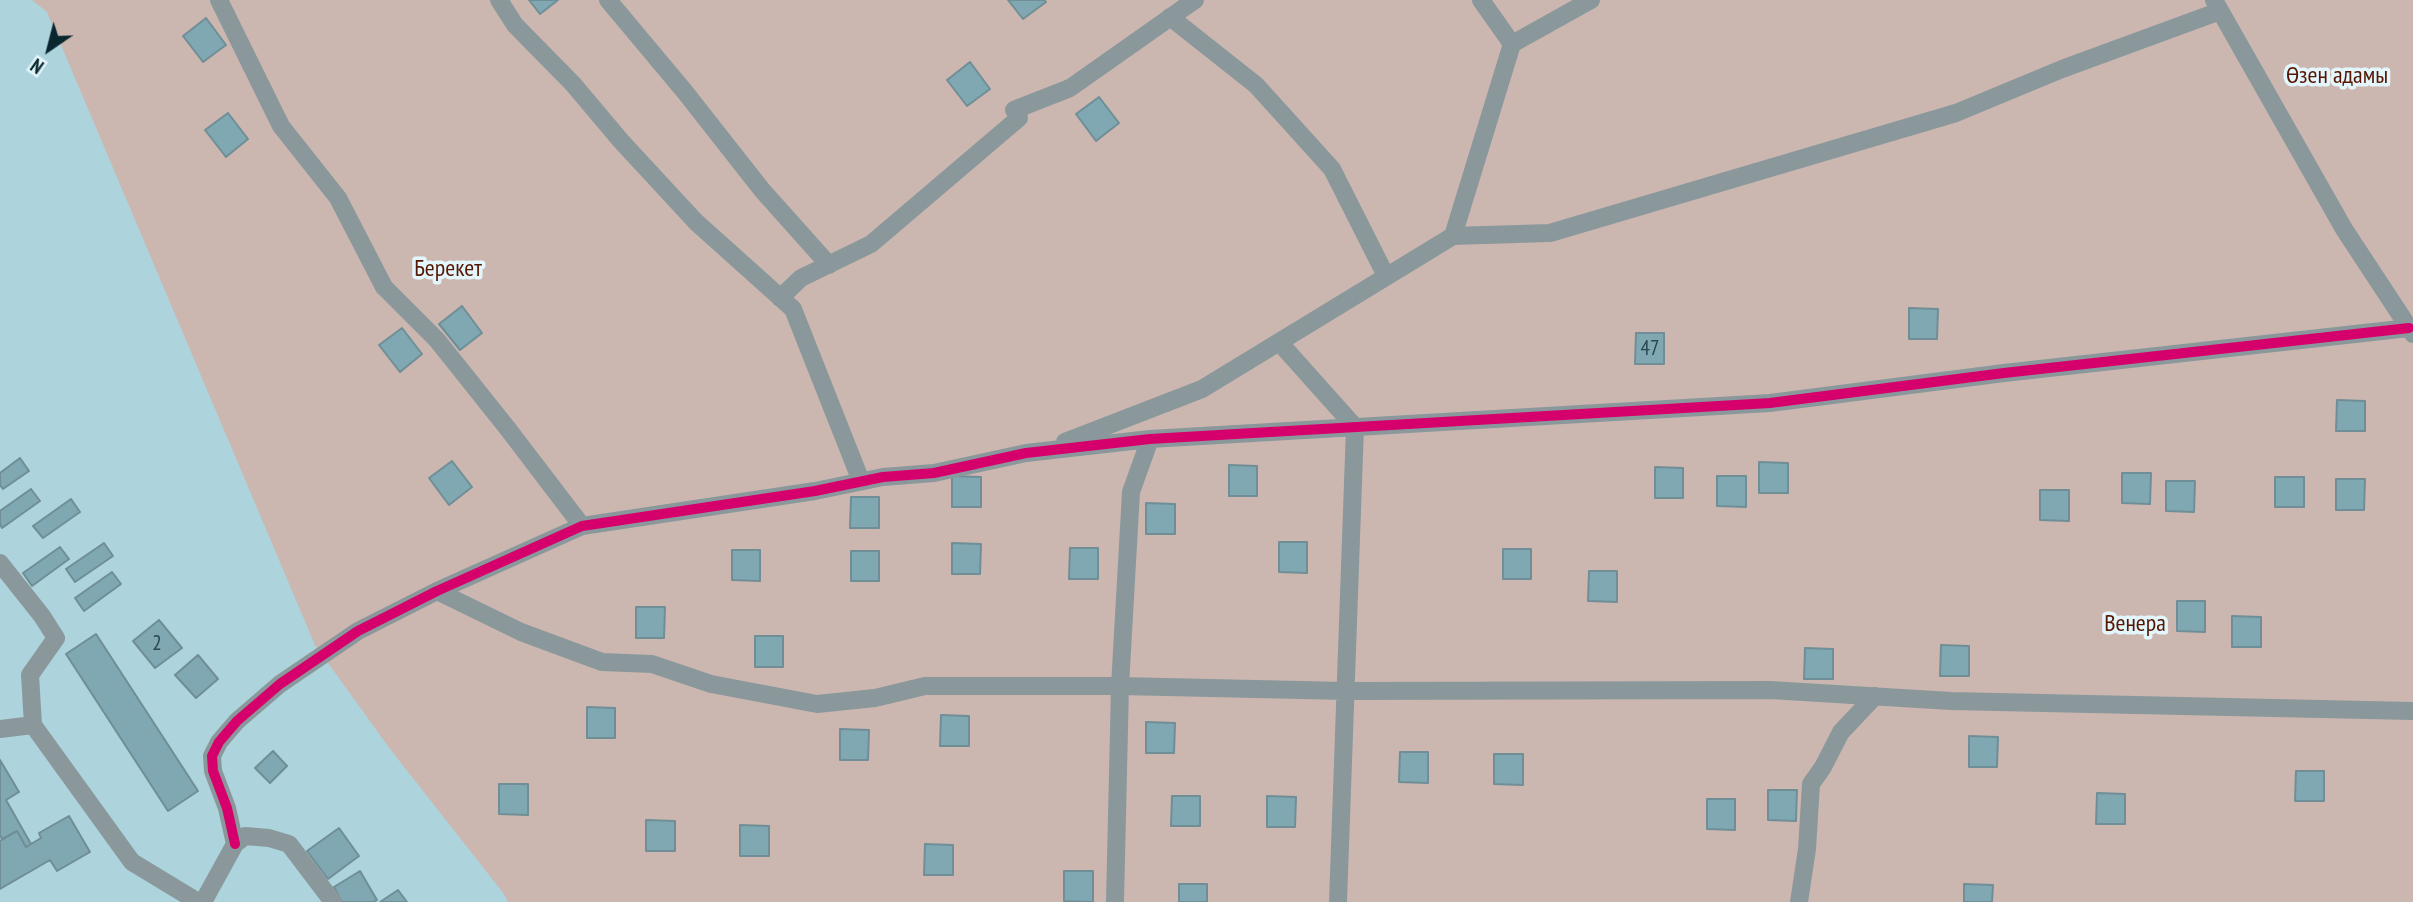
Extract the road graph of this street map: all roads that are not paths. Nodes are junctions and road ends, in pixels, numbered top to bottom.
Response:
1 (219, 0) edge
2 (499, 0) edge
3 (608, 0) edge
4 (1195, 0) edge
5 (1482, 0) edge
6 (1591, 0) edge
7 (2217, 5) edge
8 (1170, 17) junction
9 (1512, 44) junction
10 (1453, 236) junction
11 (829, 265) junction
12 (1386, 276) junction
13 (780, 298) junction
14 (2411, 331) edge
15 (1279, 342) junction
16 (1355, 427) junction
17 (1150, 439) junction
18 (1041, 451) junction
19 (861, 481) junction
20 (582, 526) junction
21 (0, 563) edge
22 (438, 591) junction
23 (1120, 686) junction
24 (1346, 691) junction
25 (1875, 696) junction
26 (2413, 711) edge
27 (33, 725) junction
28 (0, 730) edge
29 (235, 844) junction
30 (198, 902) edge
31 (203, 902) edge
32 (333, 902) edge
33 (1115, 902) edge
34 (1338, 902) edge
35 (1799, 902) edge

1 - 20 street
2 - 13 street
3 - 11 street
4 - 8 street
5 - 9 street
6 - 9 street
7 - 10 street
7 - 14 street
8 - 11 street
8 - 12 street
9 - 10 street
10 - 12 street
11 - 13 street
12 - 15 street
13 - 19 street
14 - 16 street
15 - 16 street
15 - 18 street
16 - 17 street
16 - 24 street
17 - 18 street
17 - 23 street
18 - 19 street
19 - 20 street
20 - 22 street
21 - 27 street
22 - 23 street
22 - 29 street
23 - 24 street
23 - 33 street
24 - 25 street
24 - 34 street
25 - 26 street
25 - 35 street
27 - 28 street
27 - 30 street
29 - 31 street
29 - 32 street

